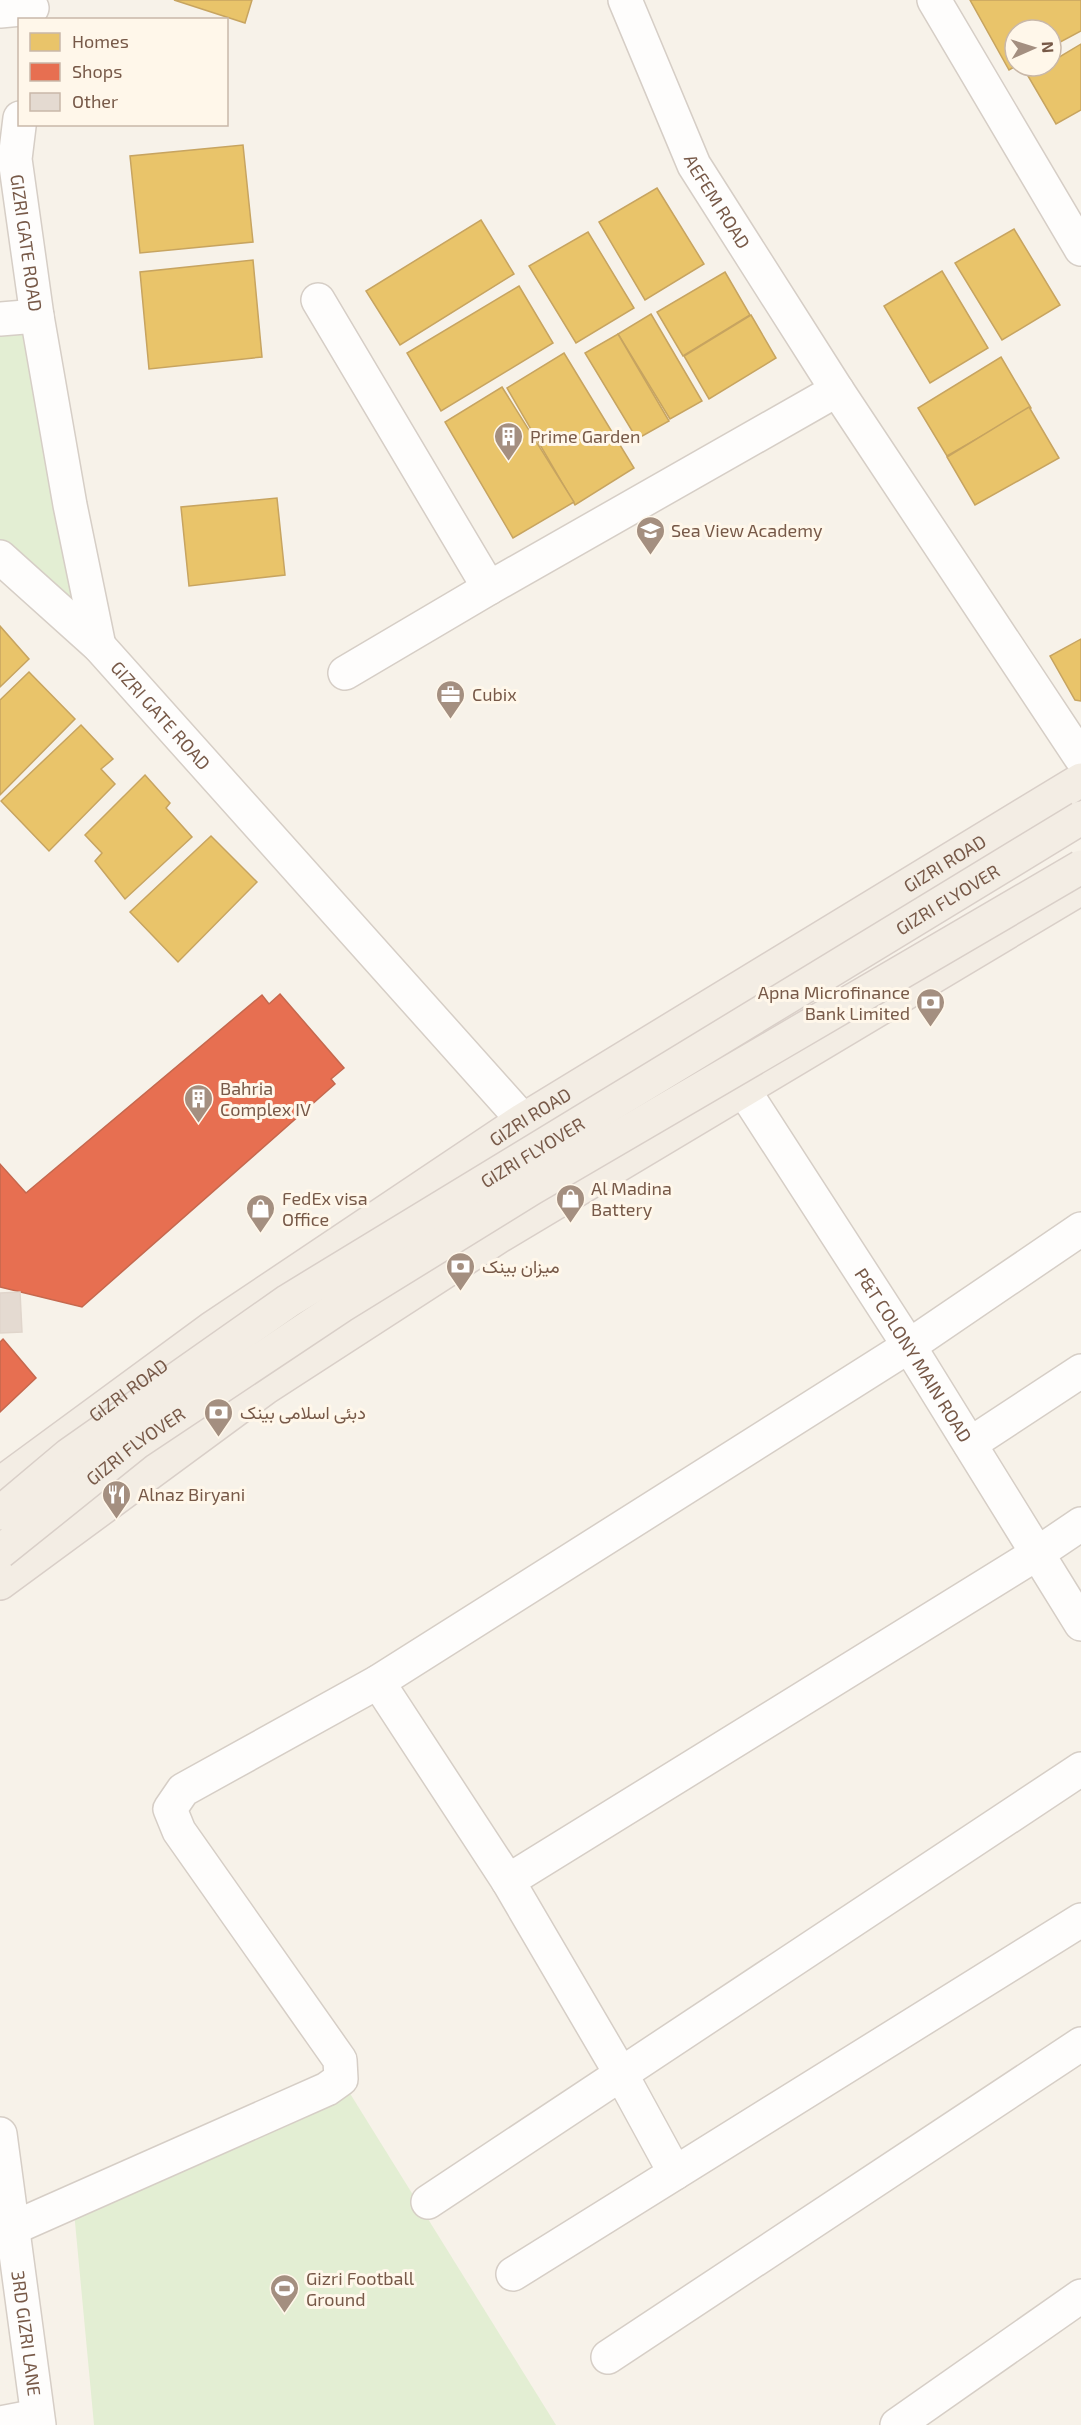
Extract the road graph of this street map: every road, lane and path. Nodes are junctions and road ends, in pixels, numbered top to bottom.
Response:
1 (625, 0) edge
2 (934, 0) edge
3 (19, 126) edge
4 (1081, 249) edge
5 (318, 300) dead end
6 (37, 316) junction
7 (0, 319) edge
8 (837, 390) junction
9 (0, 557) edge
10 (489, 588) junction
11 (99, 646) junction
12 (345, 673) dead end
13 (1081, 758) edge
14 (1081, 780) edge
15 (1081, 818) edge
16 (1081, 867) edge
17 (1081, 888) edge
18 (743, 1089) junction
19 (523, 1120) junction
20 (567, 1196) junction
21 (1081, 1229) edge
22 (909, 1346) junction
23 (1081, 1371) edge
24 (970, 1444) junction
25 (0, 1484) edge
26 (0, 1513) edge
27 (1081, 1524) edge
28 (0, 1552) edge
29 (1038, 1553) junction
30 (0, 1583) edge
31 (1081, 1624) edge
32 (378, 1682) junction
33 (1081, 1769) edge
34 (508, 1881) junction
35 (1081, 1920) edge
36 (1081, 2044) edge
37 (621, 2074) junction
38 (0, 2134) edge
39 (675, 2173) junction
40 (428, 2202) dead end
41 (11, 2229) junction
42 (513, 2274) dead end
43 (1081, 2296) edge
44 (608, 2357) dead end
45 (38, 2420) edge
46 (0, 2423) edge
47 (897, 2425) edge

1 - 8 street, AEFEM ROAD
2 - 4 street
3 - 6 street, GIZRI GATE ROAD
5 - 10 street
6 - 7 street
6 - 11 street, GIZRI GATE ROAD
8 - 10 street
8 - 13 street, AEFEM ROAD
9 - 11 street
10 - 12 street
11 - 19 street, GIZRI GATE ROAD
14 - 19 main road, GIZRI ROAD
15 - 26 main road, GIZRI FLYOVER, bridge
16 - 28 main road, GIZRI FLYOVER, bridge
17 - 18 main road
18 - 20 main road
18 - 22 street, P&T COLONY MAIN ROAD
19 - 20 street, GIZRI GATE ROAD
19 - 25 main road, GIZRI ROAD
20 - 30 main road
21 - 22 street
22 - 24 street, P&T COLONY MAIN ROAD
22 - 32 street
23 - 24 street
24 - 29 street, P&T COLONY MAIN ROAD
27 - 29 street
29 - 31 street, P&T COLONY MAIN ROAD
29 - 34 street
32 - 34 street
32 - 41 street
33 - 37 street
34 - 37 street
35 - 39 street
36 - 44 street
37 - 39 street
37 - 40 street
38 - 41 street, 3RD GIZRI LANE
39 - 42 street
41 - 45 street, 3RD GIZRI LANE
43 - 47 street
45 - 46 street

